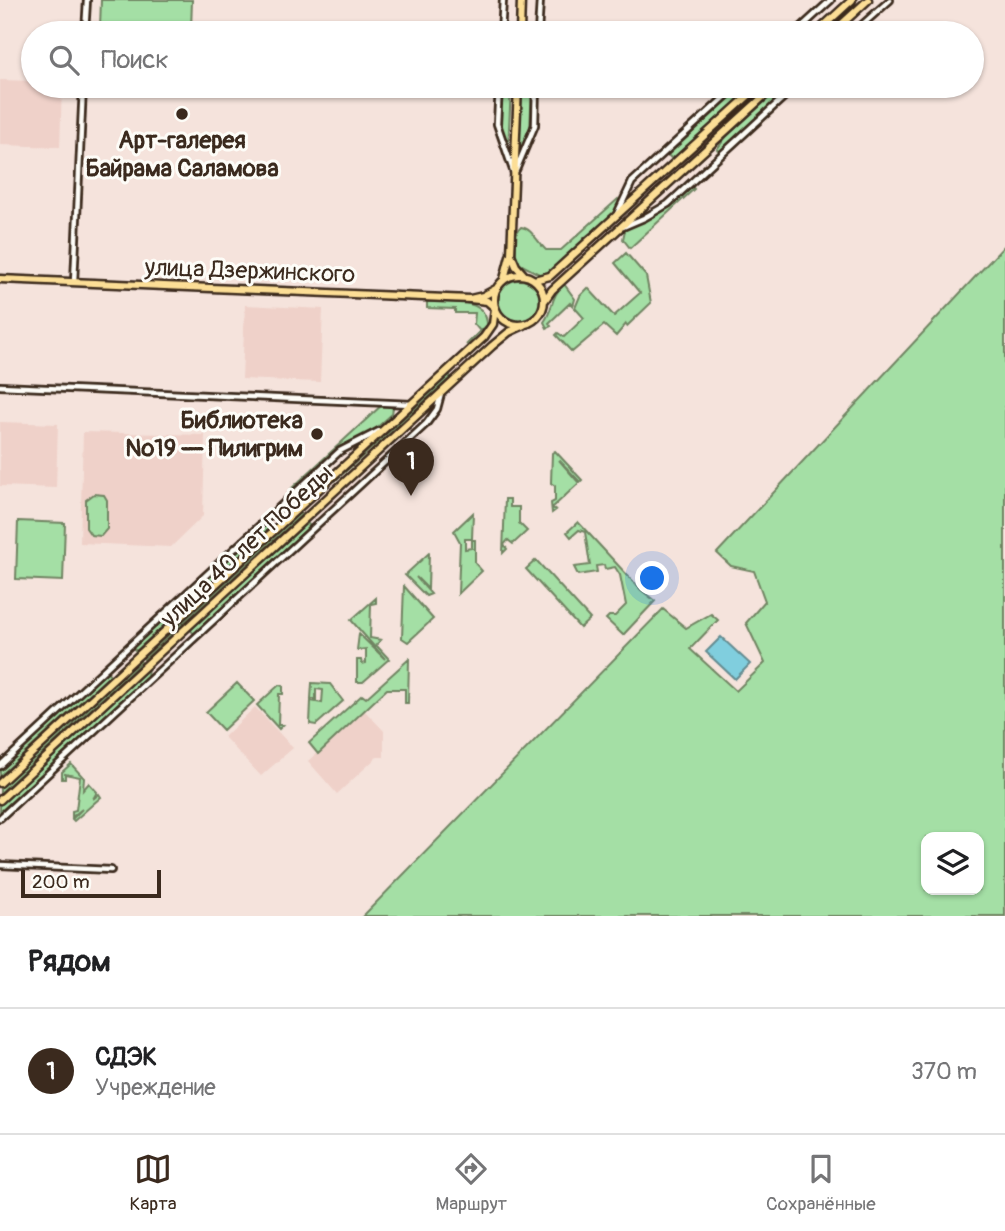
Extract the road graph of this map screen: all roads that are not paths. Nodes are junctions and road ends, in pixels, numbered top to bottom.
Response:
1 (86, 0) edge
2 (503, 0) edge
3 (521, 0) edge
4 (540, 0) edge
5 (831, 0) edge
6 (852, 0) edge
7 (868, 0) edge
8 (890, 0) edge
9 (85, 21) edge
10 (502, 21) edge
11 (520, 21) edge
12 (539, 21) edge
13 (807, 21) edge
14 (829, 21) edge
15 (845, 21) edge
16 (866, 21) edge
17 (82, 98) edge
18 (498, 98) edge
19 (517, 98) edge
20 (536, 98) edge
21 (724, 98) edge
22 (746, 98) edge
23 (762, 98) edge
24 (783, 98) edge
25 (737, 106) junction
26 (744, 114) junction
27 (514, 174) junction
28 (617, 217) junction
29 (619, 229) junction
30 (511, 254) junction
31 (524, 275) junction
32 (0, 279) edge
33 (504, 280) junction
34 (534, 280) junction
35 (74, 283) junction
36 (496, 289) junction
37 (470, 299) junction
38 (545, 300) junction
39 (495, 308) junction
40 (524, 325) junction
41 (0, 386) edge
42 (440, 394) junction
43 (412, 404) junction
44 (389, 426) junction
45 (331, 479) junction
46 (339, 487) junction
47 (187, 628) junction
48 (196, 637) junction
49 (0, 766) edge
50 (0, 783) edge
51 (0, 800) edge
52 (0, 818) edge
53 (0, 865) edge
54 (111, 870) dead end

1 - 9 street
2 - 10 street
3 - 11 main road
4 - 12 street
5 - 13 street
6 - 14 main road
7 - 15 main road
8 - 16 street
17 - 35 street
18 - 27 street
19 - 27 main road
20 - 27 street
21 - 28 street
22 - 25 main road
23 - 26 main road
24 - 29 street
25 - 26 main road
25 - 28 main road
26 - 29 main road
27 - 30 main road
28 - 34 main road
29 - 38 main road
30 - 31 main road
30 - 33 main road
31 - 33 main road
31 - 34 main road
32 - 35 main road, улица Дзержинского
33 - 36 main road
34 - 38 main road
35 - 37 main road, улица Дзержинского
36 - 37 main road, улица Дзержинского
36 - 39 main road
37 - 39 main road
38 - 40 main road
39 - 40 main road
39 - 43 main road, улица 40 лет Победы
40 - 42 main road, улица 40 лет Победы
41 - 43 street
42 - 46 main road, улица 40 лет Победы
42 - 48 street
43 - 44 main road, улица 40 лет Победы
44 - 45 main road, улица 40 лет Победы
44 - 49 street
45 - 46 main road
45 - 50 main road, улица 40 лет Победы
46 - 47 main road, улица 40 лет Победы
47 - 48 street
47 - 51 main road, улица 40 лет Победы
48 - 52 street
53 - 54 street

